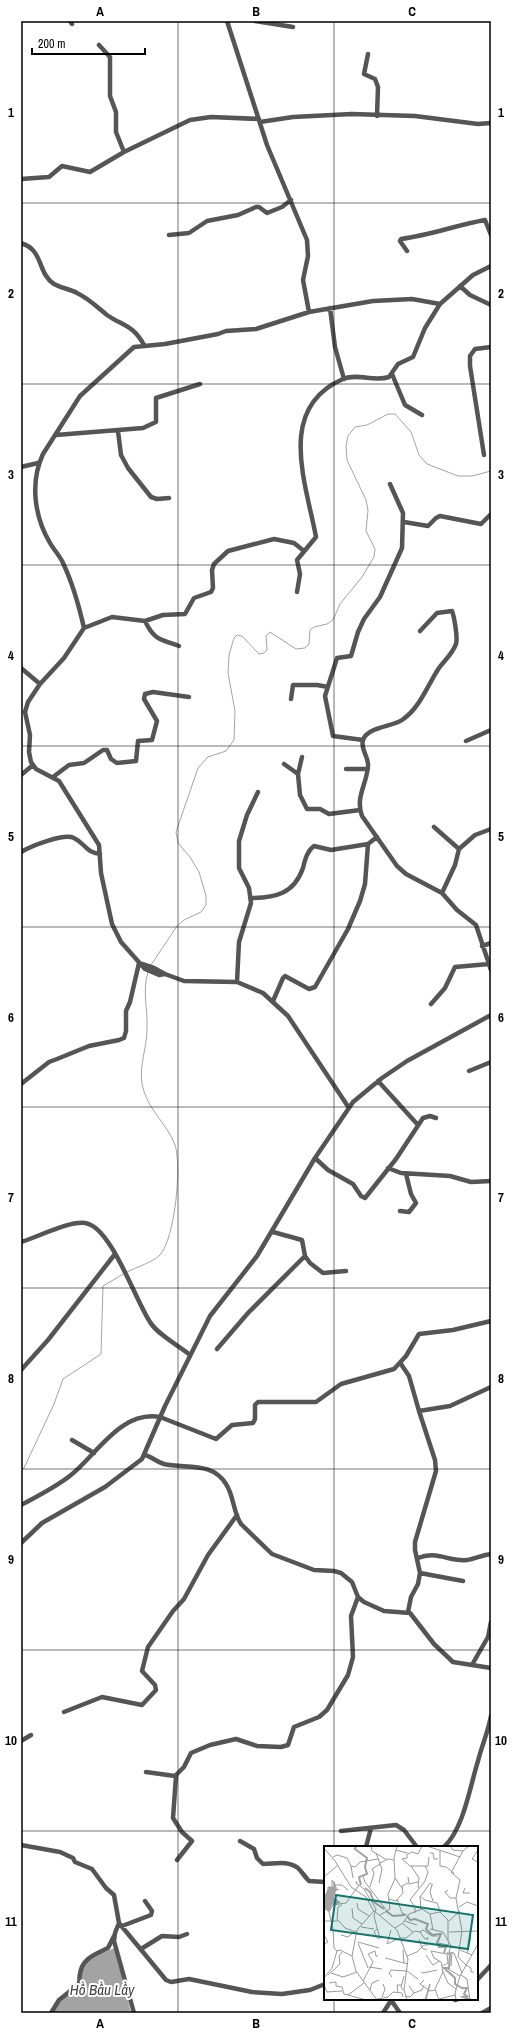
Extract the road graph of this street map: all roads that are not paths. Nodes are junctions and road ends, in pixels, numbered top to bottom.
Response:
1 (227, 21) edge
2 (255, 21) edge
3 (293, 28) dead end
4 (99, 44) dead end
5 (368, 54) dead end
6 (376, 116) junction
7 (260, 121) junction
8 (491, 123) edge
9 (124, 152) junction
10 (21, 179) edge
11 (291, 200) junction
12 (169, 235) dead end
13 (491, 235) edge
14 (21, 243) edge
15 (407, 251) dead end
16 (491, 266) edge
17 (460, 286) junction
18 (440, 304) junction
19 (491, 306) edge
20 (330, 308) junction
21 (309, 312) junction
22 (144, 345) junction
23 (491, 346) edge
24 (392, 374) junction
25 (344, 379) junction
26 (200, 384) dead end
27 (422, 415) dead end
28 (118, 431) junction
29 (56, 435) junction
30 (484, 455) dead end
31 (38, 463) junction
32 (21, 468) edge
33 (390, 484) dead end
34 (169, 498) dead end
35 (491, 514) edge
36 (404, 522) junction
37 (304, 551) junction
38 (297, 592) dead end
39 (145, 621) junction
40 (84, 628) junction
41 (420, 631) dead end
42 (179, 646) dead end
43 (21, 668) edge
44 (40, 684) junction
45 (328, 687) junction
46 (189, 696) dead end
47 (291, 698) dead end
48 (491, 730) edge
49 (363, 740) junction
50 (466, 740) dead end
51 (302, 757) dead end
52 (284, 764) dead end
53 (33, 765) junction
54 (346, 769) dead end
55 (368, 769) junction
56 (298, 774) junction
57 (21, 775) edge
58 (53, 777) junction
59 (258, 792) dead end
60 (360, 810) junction
61 (434, 827) dead end
62 (491, 829) edge
63 (377, 837) junction
64 (368, 844) junction
65 (459, 849) junction
66 (21, 852) edge
67 (100, 854) junction
68 (442, 893) junction
69 (250, 898) junction
70 (491, 943) edge
71 (482, 946) junction
72 (141, 964) junction
73 (489, 964) junction
74 (491, 970) edge
75 (237, 982) junction
76 (272, 1001) junction
77 (430, 1004) dead end
78 (490, 1016) edge
79 (491, 1062) edge
80 (469, 1071) dead end
81 (378, 1081) junction
82 (21, 1084) edge
83 (349, 1108) junction
84 (436, 1118) dead end
85 (418, 1125) junction
86 (315, 1158) junction
87 (388, 1168) junction
88 (406, 1174) junction
89 (491, 1181) edge
90 (400, 1211) dead end
91 (273, 1232) junction
92 (21, 1242) edge
93 (115, 1254) junction
94 (305, 1256) junction
95 (346, 1271) dead end
96 (491, 1321) edge
97 (217, 1349) dead end
98 (190, 1355) junction
99 (401, 1364) junction
100 (21, 1370) edge
101 (491, 1387) edge
102 (419, 1411) junction
103 (160, 1417) junction
104 (72, 1440) dead end
105 (94, 1453) junction
106 (145, 1455) junction
107 (21, 1505) edge
108 (237, 1515) junction
109 (21, 1543) edge
110 (491, 1554) edge
111 (418, 1558) junction
112 (420, 1573) junction
113 (463, 1581) dead end
114 (358, 1597) junction
115 (408, 1612) junction
116 (491, 1622) edge
117 (472, 1663) junction
118 (491, 1668) edge
119 (64, 1712) dead end
120 (491, 1716) edge
121 (31, 1736) dead end
122 (21, 1741) edge
123 (146, 1772) dead end
124 (176, 1776) junction
125 (372, 1828) junction
126 (341, 1832) dead end
127 (240, 1841) dead end
128 (21, 1845) edge
129 (366, 1846) edge
130 (416, 1846) edge
131 (445, 1846) edge
132 (178, 1860) dead end
133 (324, 1882) edge
134 (145, 1901) dead end
135 (121, 1924) junction
136 (187, 1934) dead end
137 (114, 1936) junction
138 (141, 1949) junction
139 (491, 1965) edge
140 (478, 1979) edge
141 (324, 1984) edge
142 (392, 2000) edge
143 (491, 2008) edge
144 (51, 2013) edge
145 (134, 2013) edge
146 (383, 2013) edge
147 (400, 2013) edge
148 (482, 2013) edge

1 - 7 street
2 - 3 street
4 - 9 street
5 - 6 street
6 - 7 street
6 - 8 street
7 - 9 street
7 - 11 street
9 - 10 street
11 - 12 street
11 - 21 street
13 - 15 street
14 - 22 street
16 - 17 street
17 - 18 street
17 - 19 street
18 - 20 street
18 - 24 street
20 - 21 street
20 - 25 street
21 - 22 street
22 - 29 street
23 - 30 street
24 - 25 street
24 - 27 street
25 - 37 street
26 - 28 street
28 - 29 street
28 - 34 street
29 - 31 street
31 - 32 street
31 - 40 street
33 - 36 street
35 - 36 street
36 - 45 street
37 - 38 street
37 - 39 street
39 - 40 street
39 - 42 street
40 - 44 street
41 - 49 street
43 - 44 street
44 - 53 street
45 - 47 street
45 - 49 street
46 - 58 street
48 - 50 street
49 - 55 street
51 - 56 street
52 - 56 street
53 - 57 street
53 - 58 street
54 - 55 street
55 - 60 street
56 - 60 street
58 - 67 street
59 - 69 street
60 - 63 street
61 - 65 street
62 - 65 street
63 - 64 street
63 - 68 street
64 - 69 street
64 - 76 street
65 - 68 street
66 - 67 street
67 - 72 street
68 - 71 street
69 - 75 street
70 - 71 street
71 - 73 street
72 - 75 street
72 - 82 street
73 - 74 street
73 - 77 street
75 - 76 street
76 - 83 street
78 - 81 street
79 - 80 street
81 - 83 street
81 - 85 street
83 - 86 street
84 - 85 street
85 - 87 street
86 - 87 street
86 - 91 street
87 - 88 street
88 - 89 street
88 - 90 street
91 - 94 street
91 - 98 street
92 - 93 street
93 - 98 street
93 - 100 street
94 - 95 street
94 - 97 street
96 - 99 street
98 - 103 street
99 - 102 street
99 - 103 street
101 - 102 street
102 - 111 street
103 - 105 street
103 - 106 street
104 - 105 street
105 - 107 street
106 - 108 street
106 - 109 street
108 - 114 street
108 - 119 street
110 - 111 street
111 - 112 street
112 - 113 street
112 - 115 street
114 - 115 street
114 - 124 street
115 - 117 street
116 - 117 street
117 - 118 street
120 - 131 street
121 - 122 street
123 - 124 street
124 - 132 street
125 - 126 street
125 - 129 street
125 - 130 street
127 - 133 street
128 - 135 street
134 - 135 street
135 - 137 street
135 - 138 street
136 - 138 street
137 - 144 street
137 - 145 street
138 - 141 street
139 - 140 street
142 - 146 street
142 - 147 street
143 - 148 street

